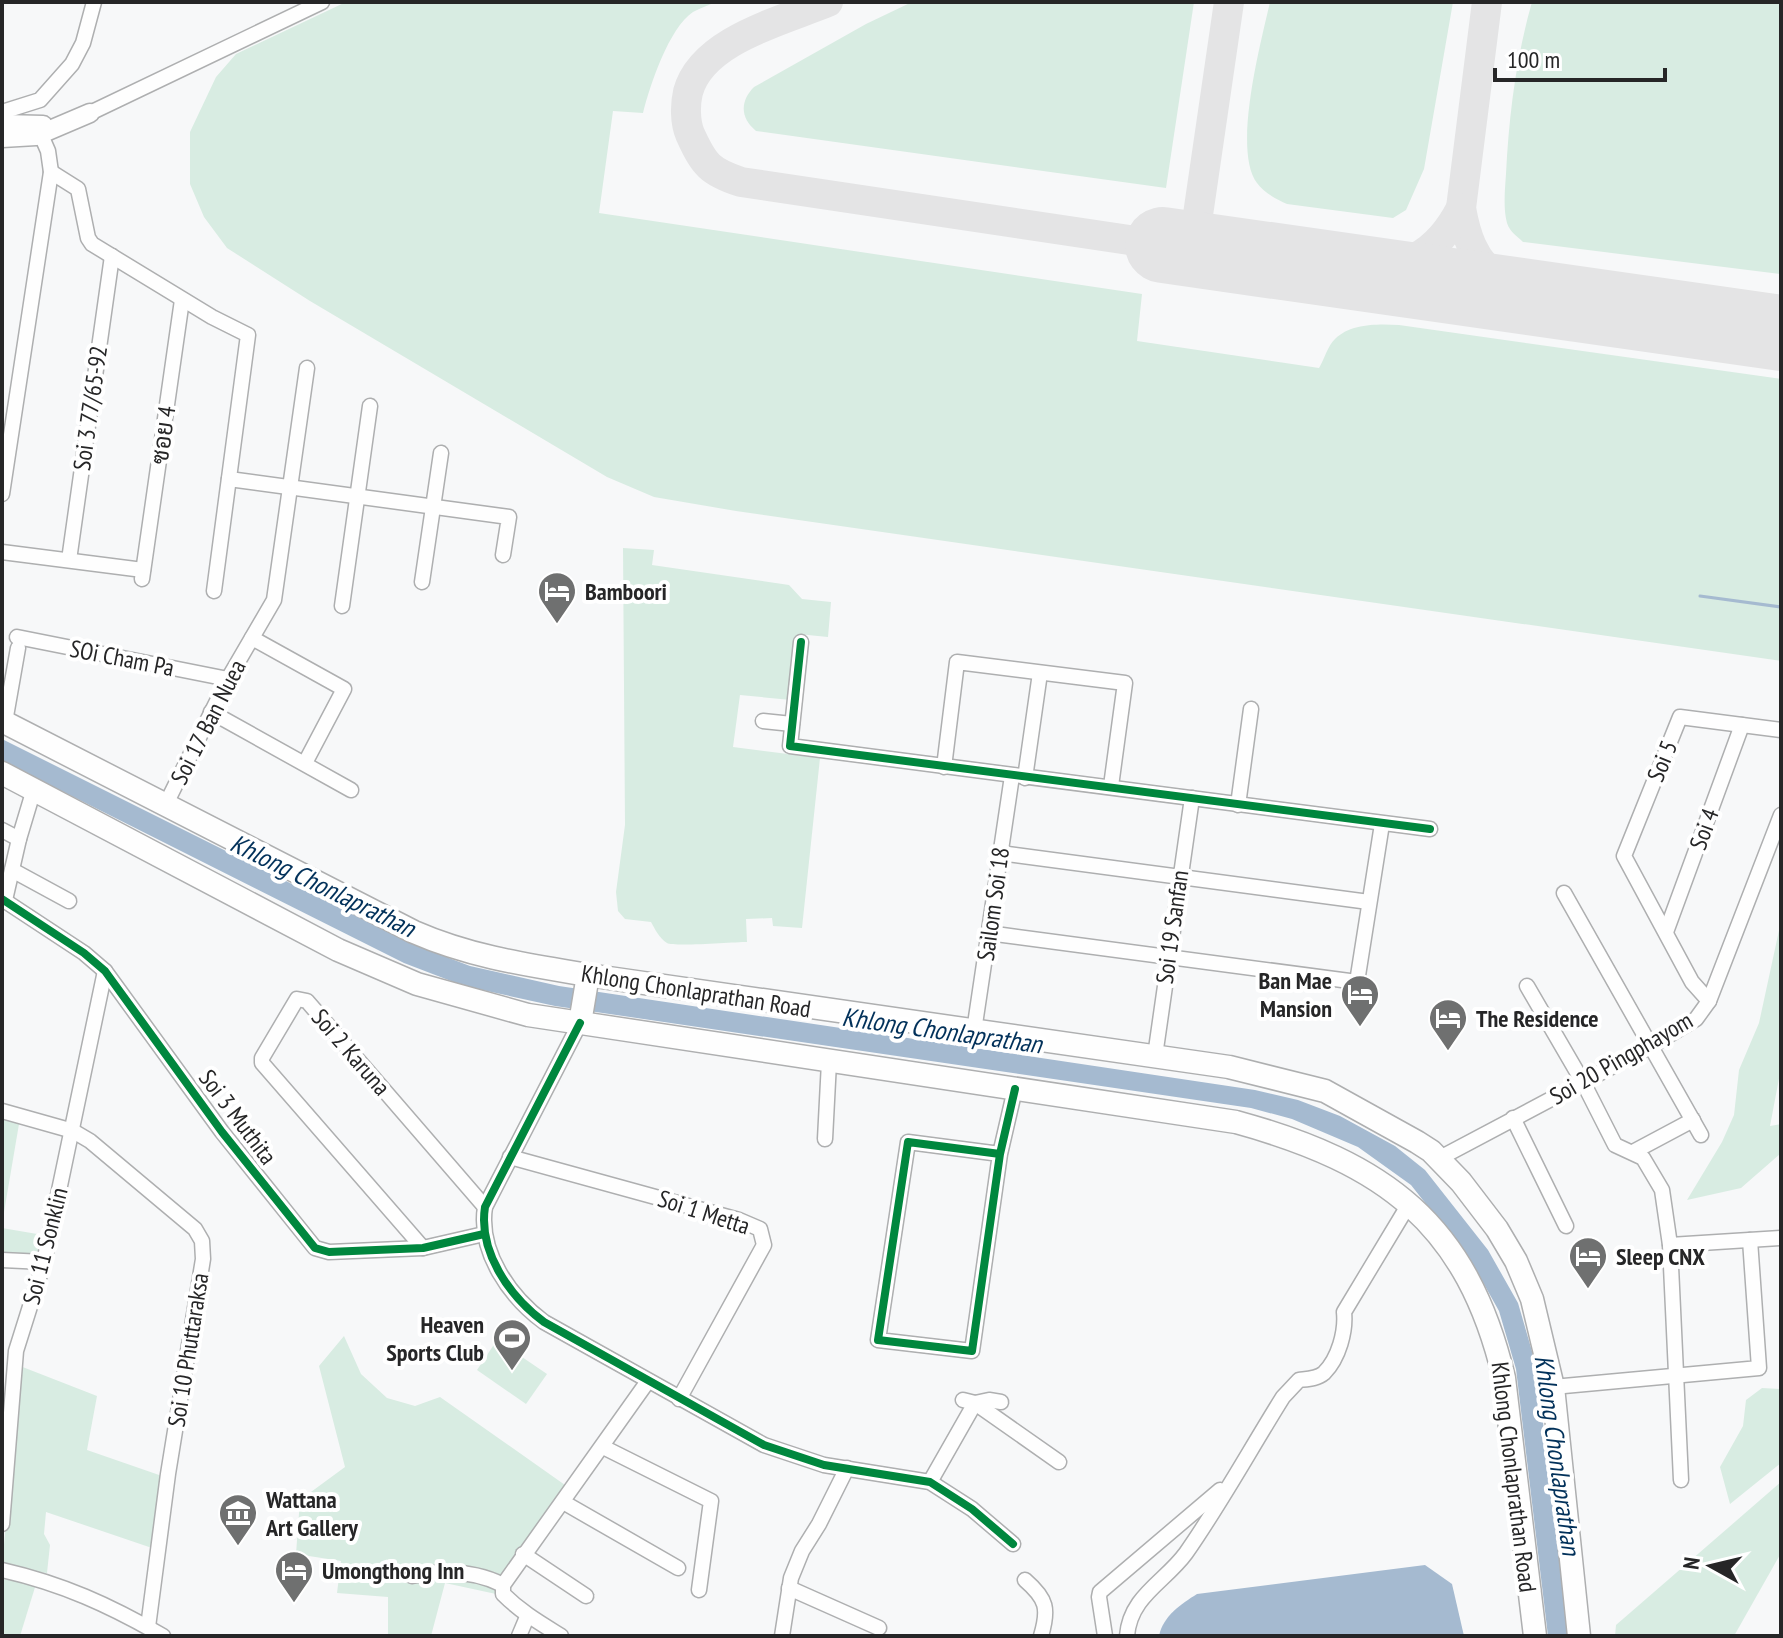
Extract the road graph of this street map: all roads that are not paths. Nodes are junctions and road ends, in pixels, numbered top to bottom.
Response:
1 (94, 2) edge
2 (322, 2) edge
3 (2, 112) edge
4 (90, 113) junction
5 (2, 124) edge
6 (41, 135) junction
7 (2, 138) edge
8 (51, 172) junction
9 (112, 256) junction
10 (182, 300) junction
11 (307, 368) dead end
12 (370, 406) dead end
13 (441, 453) dead end
14 (229, 479) junction
15 (290, 487) junction
16 (2, 493) edge
17 (357, 496) junction
18 (434, 506) junction
19 (2, 552) edge
20 (503, 555) dead end
21 (69, 560) junction
22 (422, 582) dead end
23 (214, 591) dead end
24 (342, 606) dead end
25 (252, 638) junction
26 (801, 642) dead end
27 (1040, 673) junction
28 (228, 679) junction
29 (1251, 709) dead end
30 (211, 712) junction
31 (3, 721) edge
32 (763, 721) dead end
33 (792, 724) junction
34 (1742, 725) junction
35 (1781, 730) edge
36 (305, 763) junction
37 (944, 767) junction
38 (2, 773) edge
39 (1018, 777) junction
40 (1111, 786) junction
41 (34, 789) junction
42 (351, 790) dead end
43 (1192, 798) junction
44 (1238, 805) junction
45 (165, 806) junction
46 (1781, 815) edge
47 (1382, 824) junction
48 (1430, 829) dead end
49 (2, 830) edge
50 (19, 839) junction
51 (1000, 853) junction
52 (12, 870) junction
53 (1179, 877) junction
54 (1564, 893) dead end
55 (3, 899) edge
56 (69, 901) dead end
57 (1369, 902) junction
58 (1666, 932) junction
59 (988, 933) junction
60 (1168, 955) junction
61 (105, 971) junction
62 (587, 981) junction
63 (1527, 986) dead end
64 (1709, 1001) junction
65 (580, 1019) junction
66 (974, 1031) junction
67 (1651, 1046) junction
68 (1155, 1056) junction
69 (829, 1062) junction
70 (1584, 1084) junction
71 (1015, 1089) junction
72 (2, 1111) edge
73 (1513, 1118) junction
74 (1693, 1120) junction
75 (73, 1131) junction
76 (1701, 1135) dead end
77 (825, 1139) dead end
78 (1633, 1152) junction
79 (1000, 1154) junction
80 (510, 1157) junction
81 (1438, 1159) junction
82 (1409, 1204) junction
83 (485, 1207) junction
84 (1566, 1226) dead end
85 (484, 1234) junction
86 (1781, 1238) edge
87 (1750, 1240) junction
88 (1670, 1245) junction
89 (423, 1248) junction
90 (2, 1260) edge
91 (44, 1262) junction
92 (1678, 1376) junction
93 (648, 1381) junction
94 (1553, 1387) junction
95 (679, 1399) junction
96 (969, 1402) junction
97 (1001, 1402) dead end
98 (603, 1447) junction
99 (1059, 1462) dead end
100 (847, 1468) junction
101 (1681, 1480) dead end
102 (930, 1482) junction
103 (1230, 1483) junction
104 (563, 1502) junction
105 (2, 1524) edge
106 (1013, 1544) dead end
107 (523, 1554) junction
108 (678, 1568) dead end
109 (2, 1570) edge
110 (412, 1576) dead end
111 (1025, 1580) dead end
112 (503, 1585) junction
113 (789, 1588) junction
114 (699, 1590) dead end
115 (586, 1596) dead end
116 (527, 1617) junction
117 (148, 1627) junction
118 (879, 1628) dead end
119 (163, 1636) edge
120 (519, 1636) edge
121 (561, 1636) edge
122 (782, 1636) edge
123 (1041, 1636) edge
124 (1105, 1636) edge
125 (1127, 1636) edge
126 (1535, 1636) edge
127 (1579, 1636) edge

1 - 3 street
2 - 4 street
4 - 5 street
4 - 6 street
6 - 7 street
6 - 8 street
8 - 9 street
8 - 16 street
9 - 10 street
9 - 21 street, Soi 3 77/65-92
10 - 14 street
10 - 21 street, ซอย 4
11 - 15 street, Soi 17 Ban Nuea
12 - 17 street
13 - 18 street
14 - 15 street
14 - 23 street
15 - 17 street
15 - 25 street, Soi 17 Ban Nuea
17 - 18 street
17 - 24 street
18 - 20 street
18 - 22 street
19 - 21 street
25 - 28 street, Soi 17 Ban Nuea
25 - 36 street
26 - 33 street
27 - 37 street
27 - 39 street, Sailom Soi 18
27 - 40 street
28 - 30 street, Soi 17 Ban Nuea
28 - 31 street, SOi Cham Pa
29 - 44 street
30 - 36 street
30 - 45 street, Soi 17 Ban Nuea
31 - 45 main road, Khlong Chonlaprathan Road
32 - 33 street
33 - 37 street
34 - 35 street, Soi 5
34 - 58 street, Soi 4
34 - 58 street, Soi 5
36 - 42 street
37 - 39 street
38 - 41 main road, Khlong Chonlaprathan Road
39 - 40 street
39 - 51 street, Sailom Soi 18
40 - 43 street
41 - 50 street
41 - 65 main road, Khlong Chonlaprathan Road
43 - 44 street
43 - 53 street, Soi 19 Sanfan
44 - 47 street
45 - 62 main road, Khlong Chonlaprathan Road
46 - 64 street, Soi 20 Pingphayom
47 - 48 street
47 - 57 street
49 - 50 street
50 - 52 street
51 - 53 street
51 - 59 street, Sailom Soi 18
52 - 55 street
52 - 56 street
53 - 57 street
53 - 60 street, Soi 19 Sanfan
54 - 67 street
55 - 61 street, Soi 3 Muthita
57 - 60 street
58 - 64 street
59 - 60 street
59 - 66 street, Sailom Soi 18
60 - 68 street, Soi 19 Sanfan
61 - 75 street, Soi 11 Sonklin
61 - 89 street, Soi 3 Muthita
62 - 65 main road
62 - 66 main road, Khlong Chonlaprathan Road
63 - 70 street
64 - 67 street, Soi 20 Pingphayom
65 - 69 main road, Khlong Chonlaprathan Road
65 - 80 street
66 - 68 main road, Khlong Chonlaprathan Road
67 - 70 street, Soi 20 Pingphayom
67 - 74 street
68 - 81 main road, Khlong Chonlaprathan Road
69 - 71 main road, Khlong Chonlaprathan Road
69 - 77 street
70 - 73 street, Soi 20 Pingphayom
70 - 78 street
71 - 79 street
71 - 82 main road, Khlong Chonlaprathan Road
72 - 75 street
73 - 81 street, Soi 20 Pingphayom
73 - 84 street
74 - 76 street
74 - 78 street
75 - 91 street, Soi 11 Sonklin
75 - 117 street, Soi 10 Phuttaraksa
78 - 88 street
79 - 79 street
80 - 83 street
80 - 95 street, Soi 1 Metta
81 - 94 main road, Khlong Chonlaprathan Road
82 - 103 street
82 - 126 main road, Khlong Chonlaprathan Road
83 - 85 street
83 - 89 street, Soi 2 Karuna
85 - 89 street, Soi 3 Muthita
85 - 93 street
86 - 87 street
87 - 88 street
87 - 92 street
88 - 92 street
90 - 91 street
91 - 105 street, Soi 11 Sonklin
92 - 94 street
92 - 101 street
93 - 95 street
93 - 98 street
94 - 127 main road, Khlong Chonlaprathan Road
95 - 100 street
96 - 97 street
96 - 99 street
96 - 102 street
98 - 104 street
98 - 114 street
100 - 102 street
100 - 113 street
102 - 106 street
103 - 124 street
103 - 125 street
104 - 107 street
104 - 108 street
107 - 112 street
107 - 115 street
109 - 117 street
110 - 112 street
111 - 123 street
112 - 116 street
113 - 118 street
113 - 122 street
116 - 120 street
116 - 121 street
117 - 119 street

